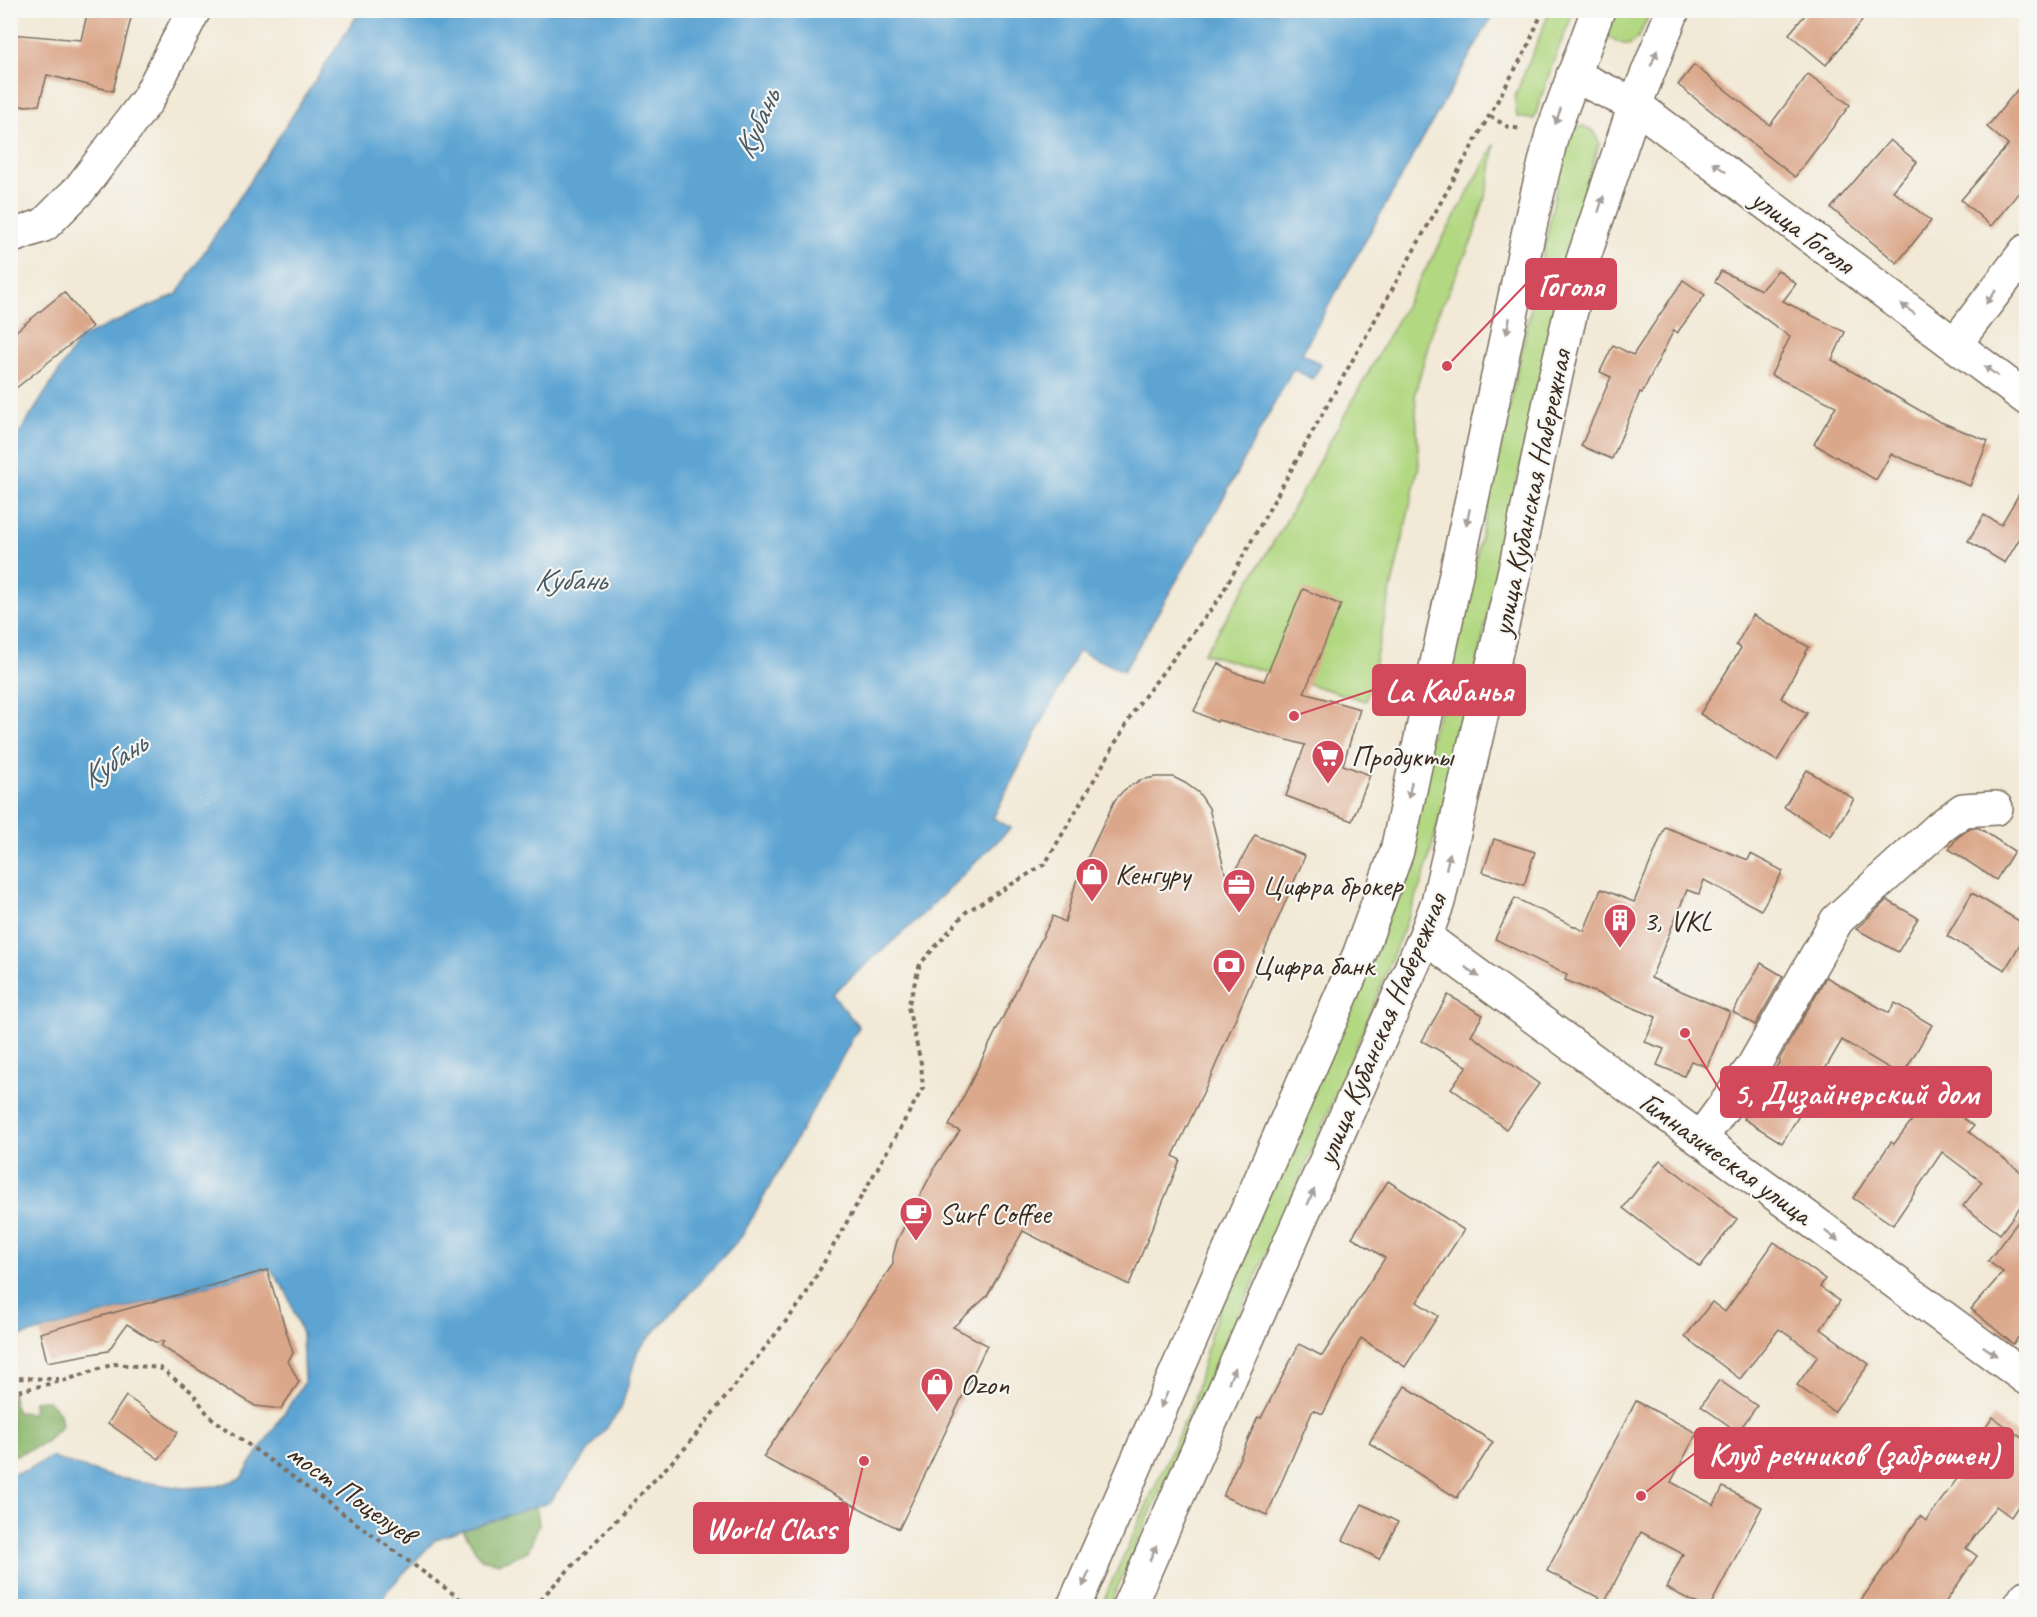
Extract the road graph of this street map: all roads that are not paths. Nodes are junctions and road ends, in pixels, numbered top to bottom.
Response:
1 (194, 10) edge
2 (1598, 10) edge
3 (1673, 10) edge
4 (1573, 75) junction
5 (1635, 105) junction
6 (10, 237) edge
7 (2026, 251) edge
8 (1955, 344) junction
9 (2026, 398) edge
10 (1996, 808) dead end
11 (1425, 937) junction
12 (1700, 1139) junction
13 (2026, 1378) edge
14 (2026, 1597) edge
15 (1074, 1606) edge
16 (1129, 1606) edge
17 (2020, 1606) edge

1 - 6 main road
2 - 4 main road, улица Кубанская Набережная
5 -> 3 main road, улица Кубанская Набережная
4 - 5 main road, улица Гоголя
4 -> 15 main road, улица Кубанская Набережная
8 -> 5 main road, улица Гоголя
11 -> 5 main road, улица Кубанская Набережная
7 -> 8 main road
9 -> 8 main road, улица Гоголя
10 - 12 main road
11 -> 12 main road, Гимназическая улица
16 -> 11 main road, улица Кубанская Набережная
12 -> 13 main road, Гимназическая улица
14 - 17 main road

